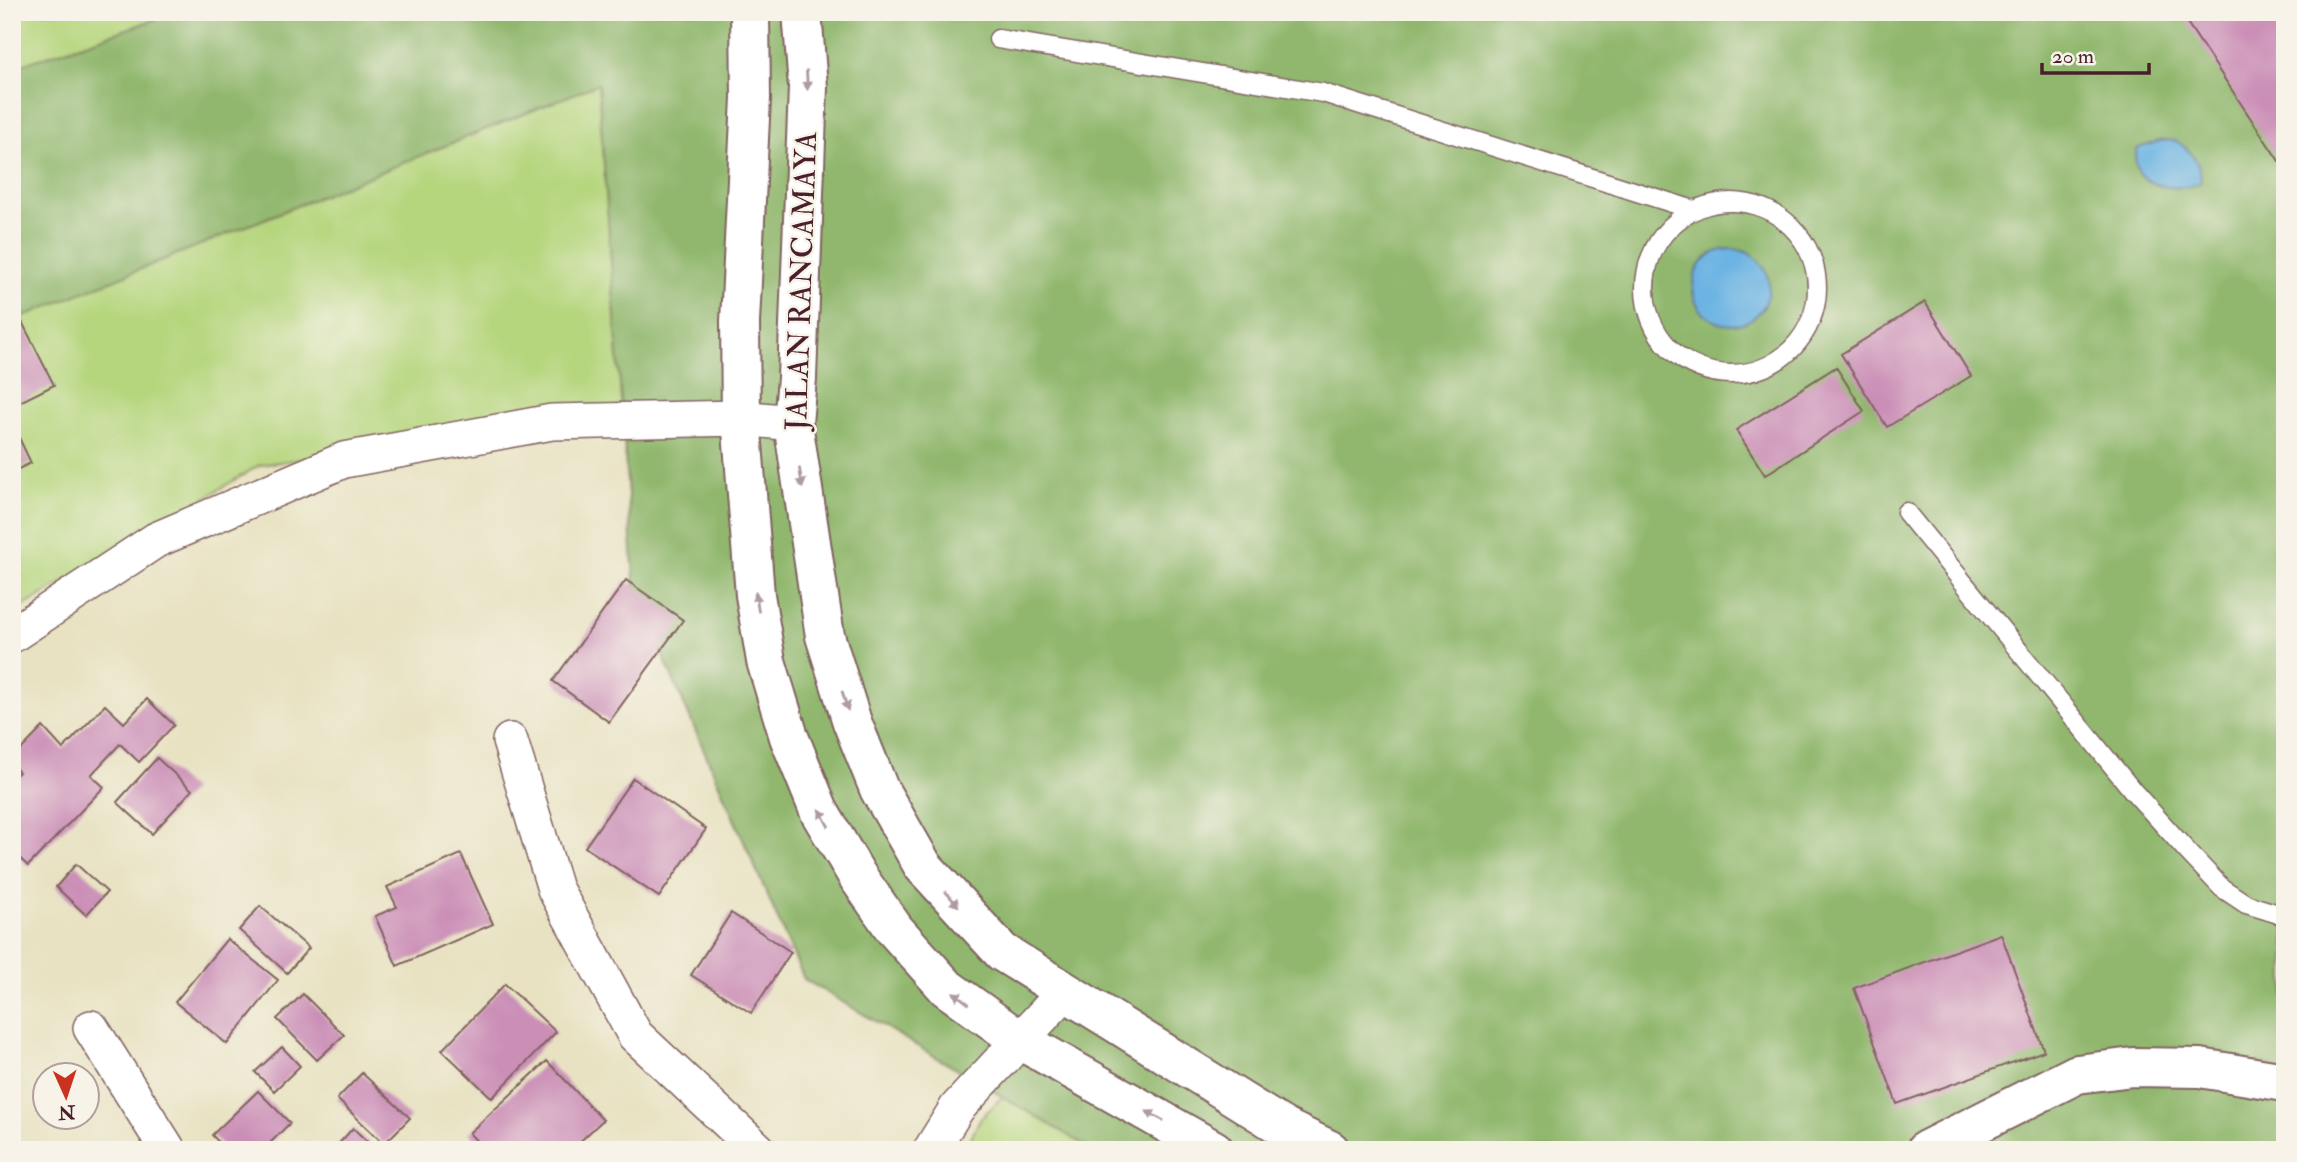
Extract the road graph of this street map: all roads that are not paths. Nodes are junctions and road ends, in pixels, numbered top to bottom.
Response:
1 (750, 12) edge
2 (802, 12) edge
3 (998, 39) dead end
4 (1694, 210) junction
5 (741, 418) junction
6 (793, 423) junction
7 (1906, 512) dead end
8 (12, 635) edge
9 (510, 741) dead end
10 (2285, 916) edge
11 (1065, 992) junction
12 (91, 1028) dead end
13 (1018, 1039) junction
14 (2285, 1082) edge
15 (169, 1150) edge
16 (758, 1150) edge
17 (931, 1150) edge
18 (1214, 1150) edge
19 (1330, 1150) edge
20 (1926, 1150) edge

1 - 5 street, JALAN RANCAMAYA
2 -> 6 street, JALAN RANCAMAYA
3 - 4 lane
4 - 4 lane
5 - 6 street
5 - 8 street
13 -> 5 street, JALAN RANCAMAYA
6 -> 11 street, JALAN RANCAMAYA
7 - 10 lane
9 - 16 street
11 - 13 street
11 - 19 street, JALAN RANCAMAYA
12 - 15 street
13 - 17 street
18 -> 13 street, JALAN RANCAMAYA
14 - 20 street

